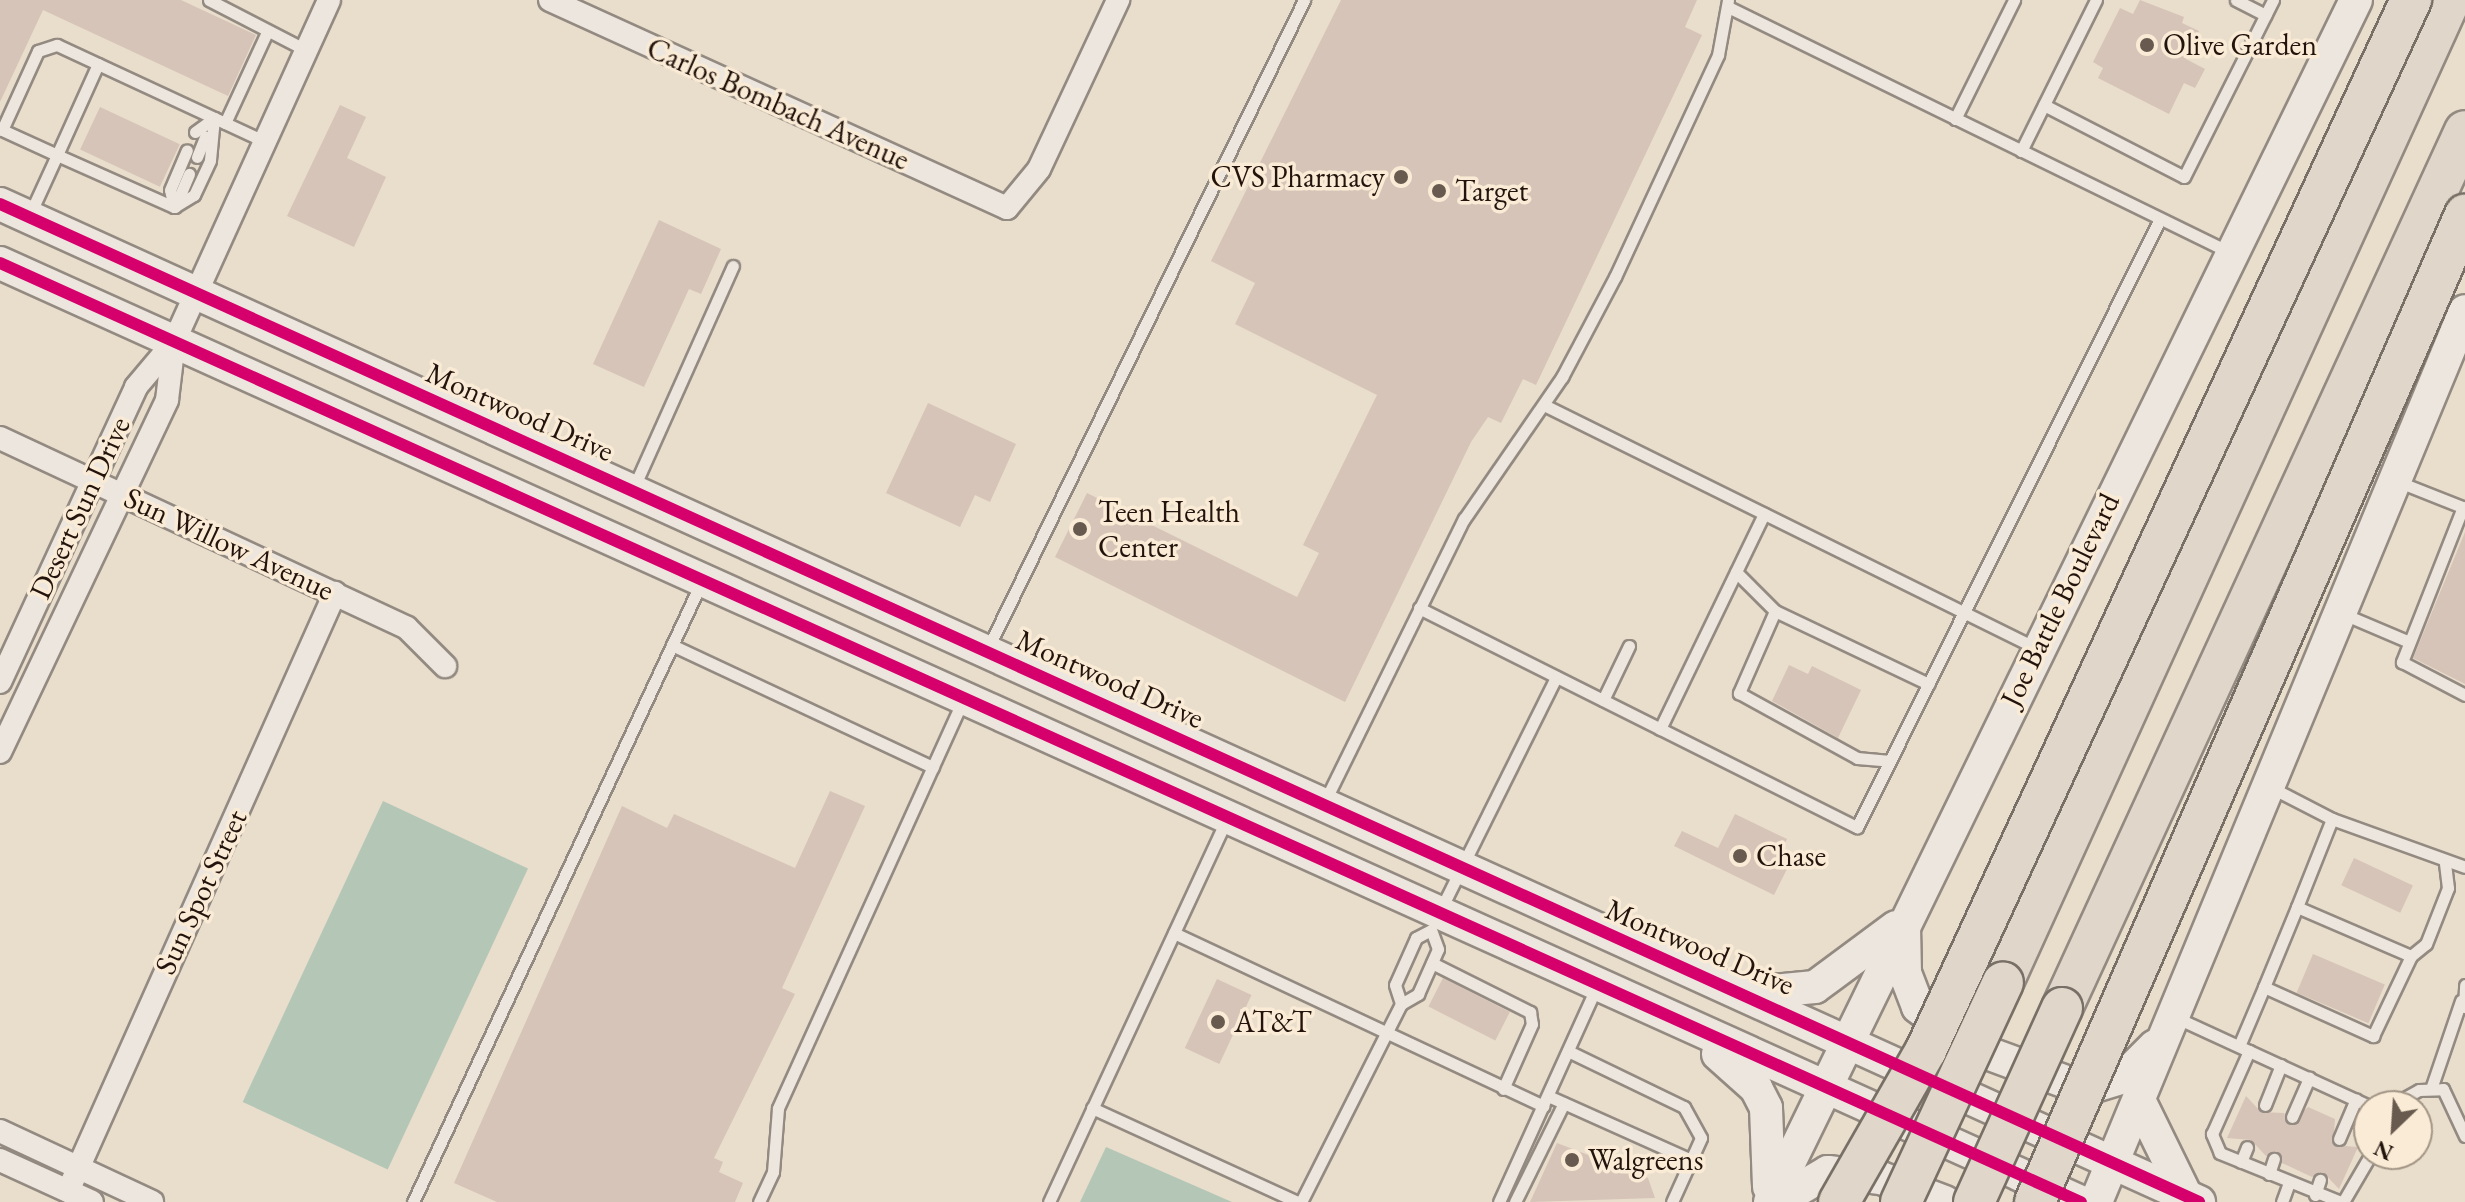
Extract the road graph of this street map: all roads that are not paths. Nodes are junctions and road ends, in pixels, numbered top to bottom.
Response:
1 (209, 0) edge
2 (329, 0) edge
3 (550, 0) edge
4 (1118, 0) edge
5 (1304, 0) edge
6 (2014, 0) edge
7 (2096, 0) edge
8 (2236, 0) edge
9 (2273, 0) edge
10 (2356, 0) edge
11 (2411, 0) edge
12 (2450, 0) edge
13 (1728, 4) edge
14 (2265, 15) junction
15 (267, 32) junction
16 (306, 50) junction
17 (98, 64) junction
18 (2044, 105) junction
19 (1955, 119) junction
20 (219, 120) junction
21 (1, 130) edge
22 (2465, 131) edge
23 (195, 132) dead end
24 (264, 141) junction
25 (2021, 151) junction
26 (57, 155) junction
27 (189, 174) dead end
28 (174, 207) junction
29 (14, 210) edge
30 (2465, 215) edge
31 (2160, 219) junction
32 (2231, 254) junction
33 (0, 263) edge
34 (733, 266) dead end
35 (195, 292) junction
36 (2465, 311) edge
37 (174, 342) junction
38 (1544, 405) junction
39 (0, 438) edge
40 (91, 480) junction
41 (2395, 480) junction
42 (632, 491) junction
43 (119, 492) junction
44 (2464, 508) edge
45 (1764, 514) junction
46 (1736, 572) junction
47 (702, 582) junction
48 (335, 593) junction
49 (1419, 608) junction
50 (1775, 611) junction
51 (1965, 613) junction
52 (2340, 613) junction
53 (2407, 641) junction
54 (672, 645) junction
55 (1629, 646) dead end
56 (2036, 648) junction
57 (986, 652) junction
58 (445, 666) dead end
59 (1556, 677) junction
60 (0, 682) edge
61 (1929, 684) junction
62 (2465, 695) edge
63 (1603, 700) junction
64 (962, 701) junction
65 (1660, 729) junction
66 (0, 752) edge
67 (1890, 761) junction
68 (933, 767) junction
69 (2268, 786) junction
70 (1323, 804) junction
71 (2332, 819) junction
72 (1226, 820) junction
73 (2445, 862) junction
74 (2465, 867) edge
75 (1459, 870) junction
76 (2297, 907) junction
77 (1904, 919) junction
78 (1434, 923) junction
79 (1174, 933) junction
80 (2411, 956) junction
81 (1432, 963) junction
82 (2465, 985) edge
83 (2264, 987) junction
84 (1596, 988) junction
85 (1742, 993) junction
86 (1401, 1004) junction
87 (2463, 1006) edge
88 (2168, 1026) junction
89 (1387, 1033) junction
90 (1694, 1033) junction
91 (1847, 1039) junction
92 (2244, 1049) junction
93 (1568, 1051) junction
94 (2281, 1065) junction
95 (2309, 1078) junction
96 (2432, 1086) junction
97 (1503, 1089) junction
98 (2424, 1090) edge
99 (1822, 1091) junction
100 (2353, 1098) edge
101 (2139, 1100) junction
102 (1545, 1101) junction
103 (1564, 1103) junction
104 (2265, 1105) dead end
105 (2353, 1106) edge
106 (1092, 1108) junction
107 (2292, 1117) dead end
108 (0, 1131) edge
109 (2465, 1136) edge
110 (2339, 1139) dead end
111 (2247, 1147) dead end
112 (2274, 1159) dead end
113 (0, 1160) edge
114 (1691, 1160) junction
115 (2114, 1162) junction
116 (2241, 1162) junction
117 (78, 1167) junction
118 (2361, 1170) edge
119 (2269, 1174) junction
120 (2320, 1180) dead end
121 (2289, 1183) junction
122 (1527, 1185) junction
123 (68, 1191) junction
124 (2315, 1195) junction
125 (2193, 1199) edge
126 (92, 1202) edge
127 (152, 1202) edge
128 (413, 1202) edge
129 (759, 1202) edge
130 (1049, 1202) edge
131 (1299, 1202) edge
132 (1499, 1202) edge
133 (1515, 1202) edge
134 (1522, 1202) edge
135 (1672, 1202) edge
136 (1769, 1202) edge
137 (1777, 1202) edge
138 (1839, 1202) edge
139 (1901, 1202) edge
140 (1945, 1202) edge
141 (1974, 1202) edge
142 (2035, 1202) edge
143 (2081, 1202) edge
144 (2096, 1202) edge
145 (2282, 1202) edge
146 (2342, 1202) edge

1 - 15 lane
2 - 16 street, Desert Sun Drive
3 - 4 street, Carlos Bombach Avenue
5 - 57 lane
6 - 19 lane
7 - 18 lane
8 - 14 lane
9 - 14 lane
10 - 32 main road, Joe Battle Boulevard
11 - 138 highway, bridge
12 - 139 highway, bridge
13 - 19 lane
13 - 38 lane
14 - 18 lane
15 - 16 lane
15 - 20 lane
16 - 24 street, Desert Sun Drive
17 - 20 lane
17 - 21 lane
17 - 26 lane
18 - 25 lane
19 - 25 lane
20 - 23 lane
20 - 24 lane
20 - 28 lane
20 - 28 lane
21 - 26 lane
22 - 141 highway, bridge
24 - 35 street, Desert Sun Drive
25 - 31 lane
26 - 28 lane
26 - 29 lane
27 - 28 lane
29 - 35 main road, Montwood Drive
30 - 142 highway, bridge
31 - 32 lane
31 - 51 lane
32 - 56 main road, Joe Battle Boulevard
33 - 37 main road
34 - 42 lane
35 - 37 street, Desert Sun Drive
35 - 42 main road, Montwood Drive
36 - 41 main road
37 - 40 street, Desert Sun Drive
37 - 43 street, Desert Sun Drive
37 - 47 main road
38 - 45 lane
38 - 49 lane
39 - 40 street, Sun Willow Avenue
40 - 43 street, Sun Willow Avenue
40 - 60 street, Desert Sun Drive
41 - 44 lane
41 - 52 main road
42 - 57 main road, Montwood Drive
43 - 48 street, Sun Willow Avenue
43 - 66 street, Desert Sun Drive
44 - 53 lane
45 - 46 lane
45 - 51 lane
46 - 50 lane
46 - 65 lane
47 - 54 lane
47 - 64 main road
48 - 58 street, Sun Willow Avenue
48 - 117 street, Sun Spot Street
49 - 59 lane
49 - 70 lane
50 - 61 lane
50 - 67 lane
51 - 56 lane
51 - 61 lane
52 - 53 lane
52 - 69 main road
53 - 62 lane
54 - 68 lane
54 - 128 lane
55 - 63 lane
56 - 77 main road, Joe Battle Boulevard
57 - 70 main road, Montwood Drive
59 - 63 lane
59 - 75 lane
61 - 67 lane
63 - 65 lane
64 - 68 lane
64 - 72 main road
65 - 67 lane
68 - 129 lane
69 - 71 lane
69 - 88 main road
70 - 75 main road, Montwood Drive
71 - 73 lane
71 - 76 lane
72 - 78 main road
72 - 79 lane
73 - 74 lane
73 - 80 lane
75 - 78 lane
75 - 85 main road, Montwood Drive
76 - 80 lane
76 - 83 lane
77 - 85 main road
77 - 88 main road
77 - 91 main road, Joe Battle Boulevard
78 - 81 lane
78 - 84 main road
78 - 86 lane
79 - 89 lane
79 - 106 lane
80 - 83 lane
81 - 86 lane
81 - 97 lane
82 - 87 lane
83 - 92 lane
84 - 90 main road
84 - 93 lane
85 - 91 main road, Montwood Drive
86 - 89 lane
87 - 96 lane
88 - 92 lane
88 - 101 main road
89 - 97 lane
89 - 131 lane
90 - 99 main road
90 - 136 main road
91 - 99 main road, Joe Battle Boulevard
91 - 115 main road, Montwood Drive
92 - 94 lane
92 - 116 lane
93 - 102 lane
93 - 114 lane
94 - 95 lane
94 - 104 lane
95 - 100 lane
95 - 107 lane
96 - 98 lane
96 - 109 lane
97 - 102 lane
99 - 136 main road, Joe Battle Boulevard
99 - 143 main road
101 - 115 main road
101 - 125 main road
102 - 103 lane
102 - 132 lane
103 - 114 lane
103 - 122 lane
105 - 110 lane
106 - 130 lane
106 - 131 lane
108 - 117 street
111 - 116 lane
112 - 119 lane
113 - 123 street
114 - 135 lane
115 - 125 main road, Montwood Drive
115 - 144 main road
116 - 119 lane
117 - 123 street, Sun Spot Street
117 - 127 street
118 - 146 lane
119 - 121 lane
120 - 124 lane
121 - 124 lane
121 - 145 lane
122 - 133 lane
122 - 134 lane
123 - 126 street
124 - 146 lane
137 - 140 main road

